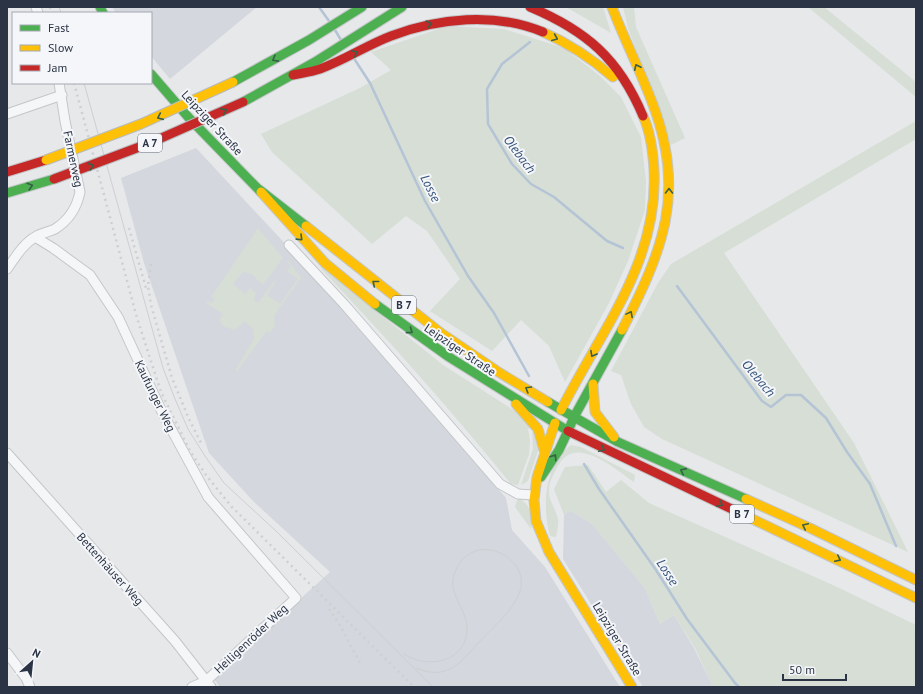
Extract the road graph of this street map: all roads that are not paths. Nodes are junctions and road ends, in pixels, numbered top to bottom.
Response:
1 (362, 7) edge
2 (402, 7) edge
3 (530, 7) edge
4 (545, 7) edge
5 (612, 7) edge
6 (317, 66) junction
7 (152, 75) edge
8 (60, 84) edge
9 (62, 95) junction
10 (7, 114) edge
11 (657, 116) junction
12 (645, 121) junction
13 (7, 172) edge
14 (256, 187) junction
15 (7, 193) edge
16 (35, 237) junction
17 (289, 246) dead end
18 (7, 269) edge
19 (593, 384) junction
20 (507, 396) junction
21 (561, 410) junction
22 (574, 417) junction
23 (555, 424) junction
24 (568, 431) junction
25 (618, 442) junction
26 (544, 450) junction
27 (7, 453) edge
28 (537, 481) junction
29 (534, 496) junction
30 (916, 580) edge
31 (296, 598) joint
32 (916, 598) edge
33 (7, 654) edge
34 (208, 684) edge
35 (30, 687) edge
36 (192, 687) edge
37 (632, 687) edge

1 -> 13 main road, A 7, bridge
2 - 6 main road, A 7
3 - 12 main road
4 - 11 main road
11 -> 5 main road
6 -> 12 main road
15 -> 6 main road, A 7, bridge
7 - 14 main road, Leipziger Straße / B 7
8 - 9 street, Farmerweg
9 - 10 street
9 - 16 street, Farmerweg
19 -> 11 main road
12 -> 21 main road
14 -> 20 main road, Leipziger Straße / B 7
21 -> 14 main road, Leipziger Straße / B 7
16 - 18 street
16 - 31 street, Kaufunger Weg
17 - 29 street
19 - 22 main road
19 - 25 main road
20 - 23 main road, Leipziger Straße / B 7
20 - 26 main road
21 - 22 main road, B 7
21 - 23 main road
22 - 24 main road
22 - 25 main road, B 7
23 - 24 main road, Leipziger Straße / B 7
23 - 26 main road, Leipziger Straße
28 -> 24 main road, Leipziger Straße
24 -> 32 main road, B 7
30 -> 25 main road, B 7
26 - 28 main road, Leipziger Straße
27 - 34 street, Bettenhäuser Weg
28 - 29 main road, Leipziger Straße
29 - 37 main road, Leipziger Straße
31 - 34 street, Heiligenröder Weg
33 - 35 street
34 - 36 street, Heiligenröder Weg

